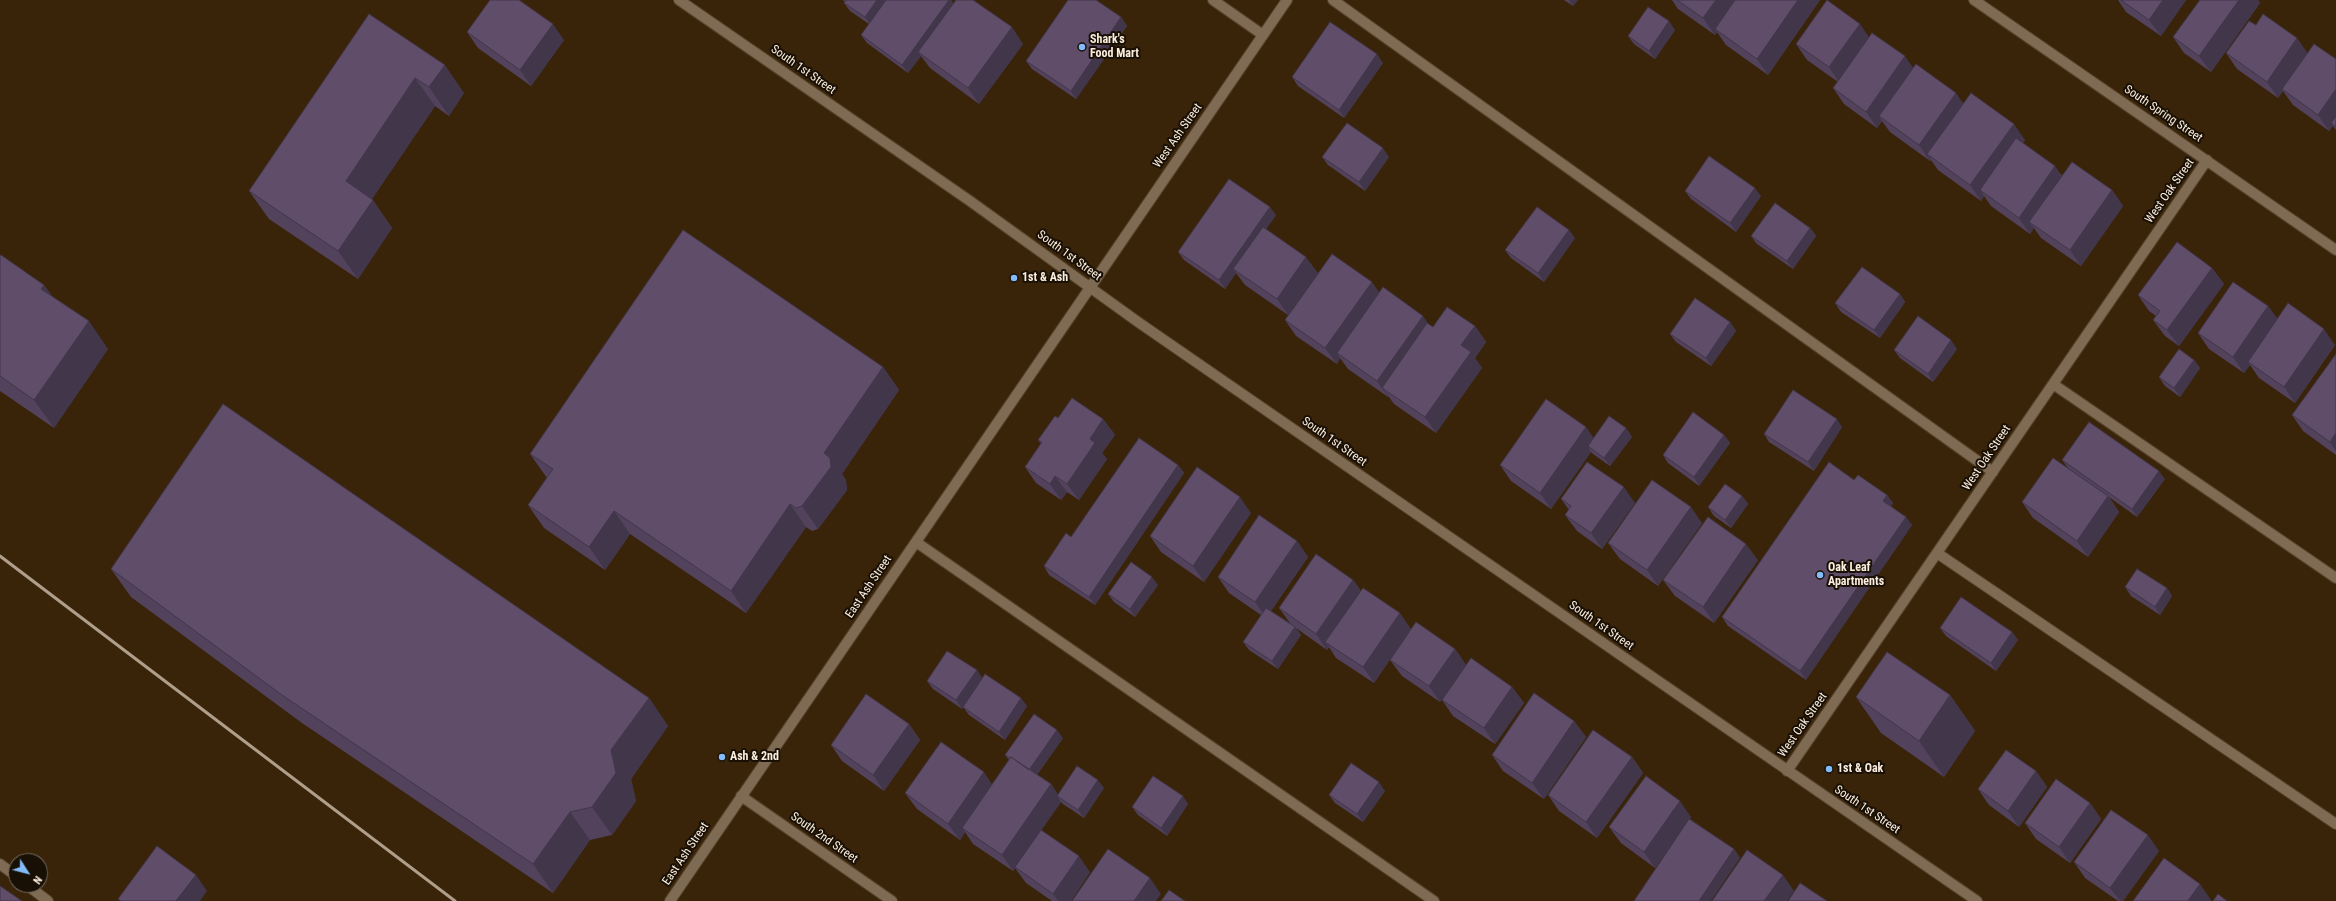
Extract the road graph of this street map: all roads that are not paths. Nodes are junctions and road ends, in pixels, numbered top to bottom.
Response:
1 (679, 0) edge
2 (1213, 0) edge
3 (1287, 0) edge
4 (1333, 0) edge
5 (1974, 0) edge
6 (1263, 36) junction
7 (2207, 160) junction
8 (2336, 250) edge
9 (1090, 287) junction
10 (2053, 384) junction
11 (1993, 472) junction
12 (916, 542) junction
13 (1937, 553) junction
14 (2336, 578) edge
15 (1787, 771) junction
16 (741, 796) junction
17 (2336, 824) edge
18 (38, 893) edge
19 (48, 901) edge
20 (670, 901) edge
21 (892, 901) edge
22 (1434, 901) edge
23 (1977, 901) edge

1 - 9 street, South 1st Street
2 - 6 street
3 - 6 street, West Ash Street
4 - 11 street
5 - 7 street, South Spring Street
6 - 9 street, West Ash Street
7 - 8 street, South Spring Street
7 - 10 street, West Oak Street
9 - 12 street, East Ash Street
9 - 15 street, South 1st Street
10 - 11 street, West Oak Street
10 - 14 street
11 - 13 street, West Oak Street
12 - 16 street, East Ash Street
12 - 22 street
13 - 15 street, West Oak Street
13 - 17 street
15 - 23 street, South 1st Street
16 - 20 street, East Ash Street
16 - 21 street, South 2nd Street
18 - 19 street

